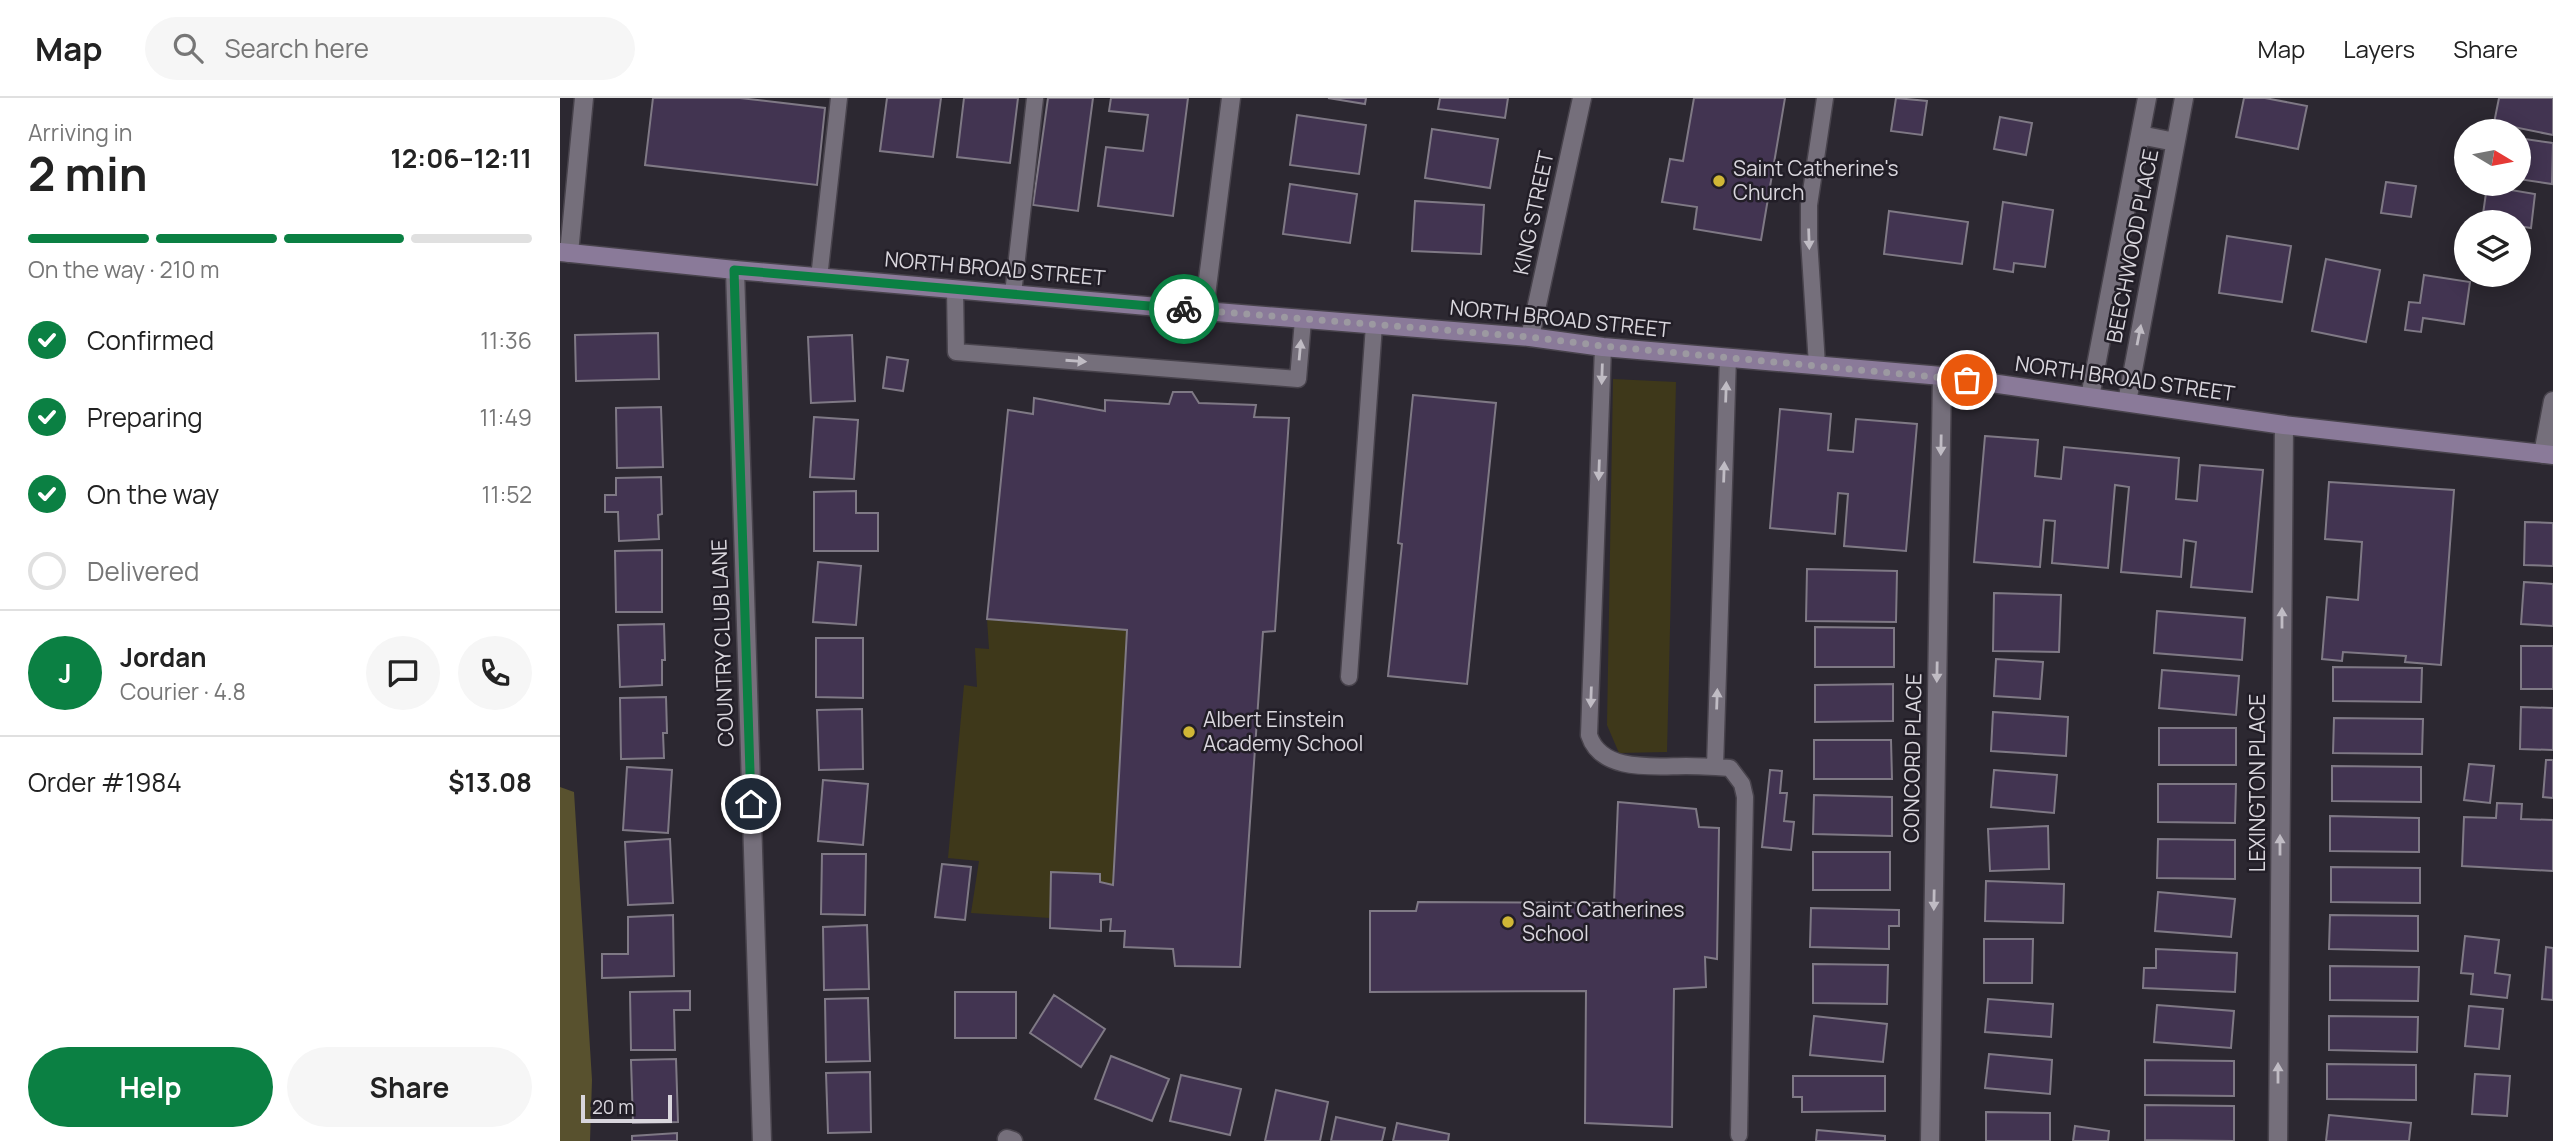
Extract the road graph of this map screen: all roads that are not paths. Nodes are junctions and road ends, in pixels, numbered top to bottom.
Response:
1 (584, 98) edge
2 (839, 98) edge
3 (1035, 98) edge
4 (1231, 98) edge
5 (1582, 98) edge
6 (1825, 98) edge
7 (2147, 98) edge
8 (2184, 98) edge
9 (2140, 135) junction
10 (2175, 142) junction
11 (564, 253) edge
12 (734, 270) junction
13 (819, 278) junction
14 (955, 289) junction
15 (1013, 294) junction
16 (1203, 311) junction
17 (1303, 320) junction
18 (1374, 325) junction
19 (1530, 337) junction
20 (1603, 346) junction
21 (1727, 358) junction
22 (1817, 365) junction
23 (1942, 376) junction
24 (2090, 397) junction
25 (2553, 401) edge
26 (2127, 402) junction
27 (2284, 425) junction
28 (2548, 454) edge
29 (1349, 677) dead end
30 (1715, 768) junction
31 (1739, 1135) dead end
32 (762, 1141) edge
33 (1930, 1141) edge
34 (2278, 1141) edge

1 - 11 street
2 - 13 lane
3 - 15 lane
4 - 16 street
5 - 19 street, KING STREET
6 -> 22 lane
7 - 9 street, BEECHWOOD PLACE
8 - 10 street, BEECHWOOD PLACE
9 - 10 street
9 - 24 street, BEECHWOOD PLACE
26 -> 10 street, BEECHWOOD PLACE
11 - 12 main road, NORTH BROAD STREET
12 - 13 main road, NORTH BROAD STREET
12 - 32 street, COUNTRY CLUB LANE
13 - 14 main road, NORTH BROAD STREET
14 - 15 main road, NORTH BROAD STREET
14 -> 17 lane
15 - 16 main road, NORTH BROAD STREET
16 - 17 main road, NORTH BROAD STREET
17 - 18 main road, NORTH BROAD STREET
18 - 19 main road, NORTH BROAD STREET
18 - 29 lane
19 - 20 main road, NORTH BROAD STREET
20 - 21 main road, NORTH BROAD STREET
20 -> 30 lane
21 - 22 main road, NORTH BROAD STREET
30 -> 21 lane
22 - 23 main road, NORTH BROAD STREET
23 - 24 main road, NORTH BROAD STREET
23 -> 33 street, CONCORD PLACE
24 - 26 main road, NORTH BROAD STREET
25 - 28 street
26 - 27 main road, NORTH BROAD STREET
27 - 28 main road, NORTH BROAD STREET
34 -> 27 street, LEXINGTON PLACE
30 - 31 lane

